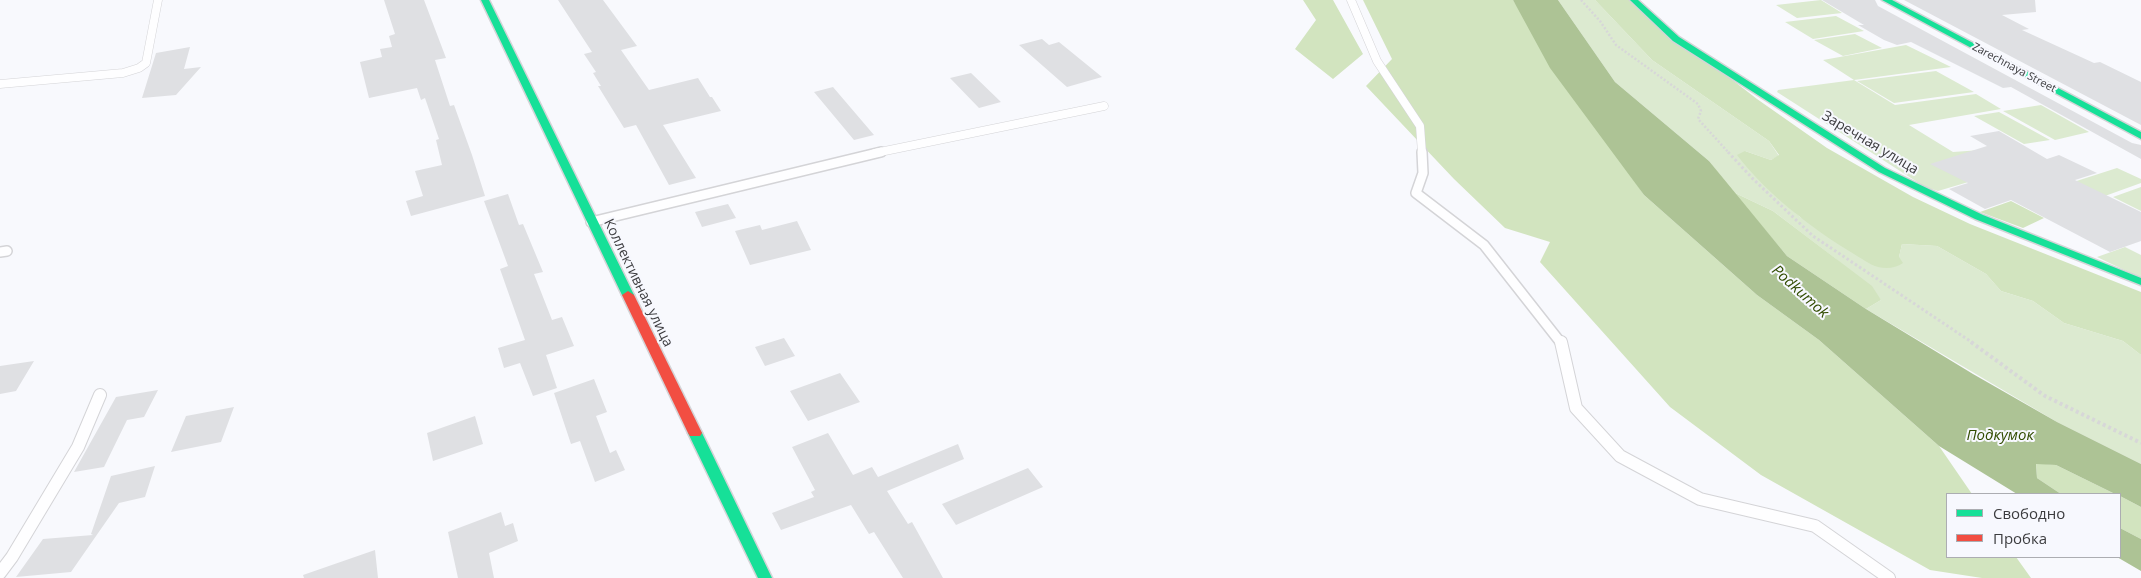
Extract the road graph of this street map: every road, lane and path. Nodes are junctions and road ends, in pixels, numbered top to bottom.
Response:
1 (158, 0) edge
2 (485, 0) edge
3 (1350, 0) edge
4 (1581, 0) edge
5 (1634, 0) edge
6 (1886, 0) edge
7 (0, 84) edge
8 (1104, 106) dead end
9 (2141, 136) edge
10 (592, 222) junction
11 (2141, 282) edge
12 (100, 395) dead end
13 (2141, 443) edge
14 (0, 573) edge
15 (765, 578) edge
16 (1889, 578) edge

1 - 7 lane
2 - 10 street, Коллективная улица
3 - 16 lane
4 - 13 path
5 - 11 street, Заречная улица
6 - 9 street, Zarechnaya Street
8 - 10 lane
10 - 15 street, Коллективная улица
12 - 14 lane

